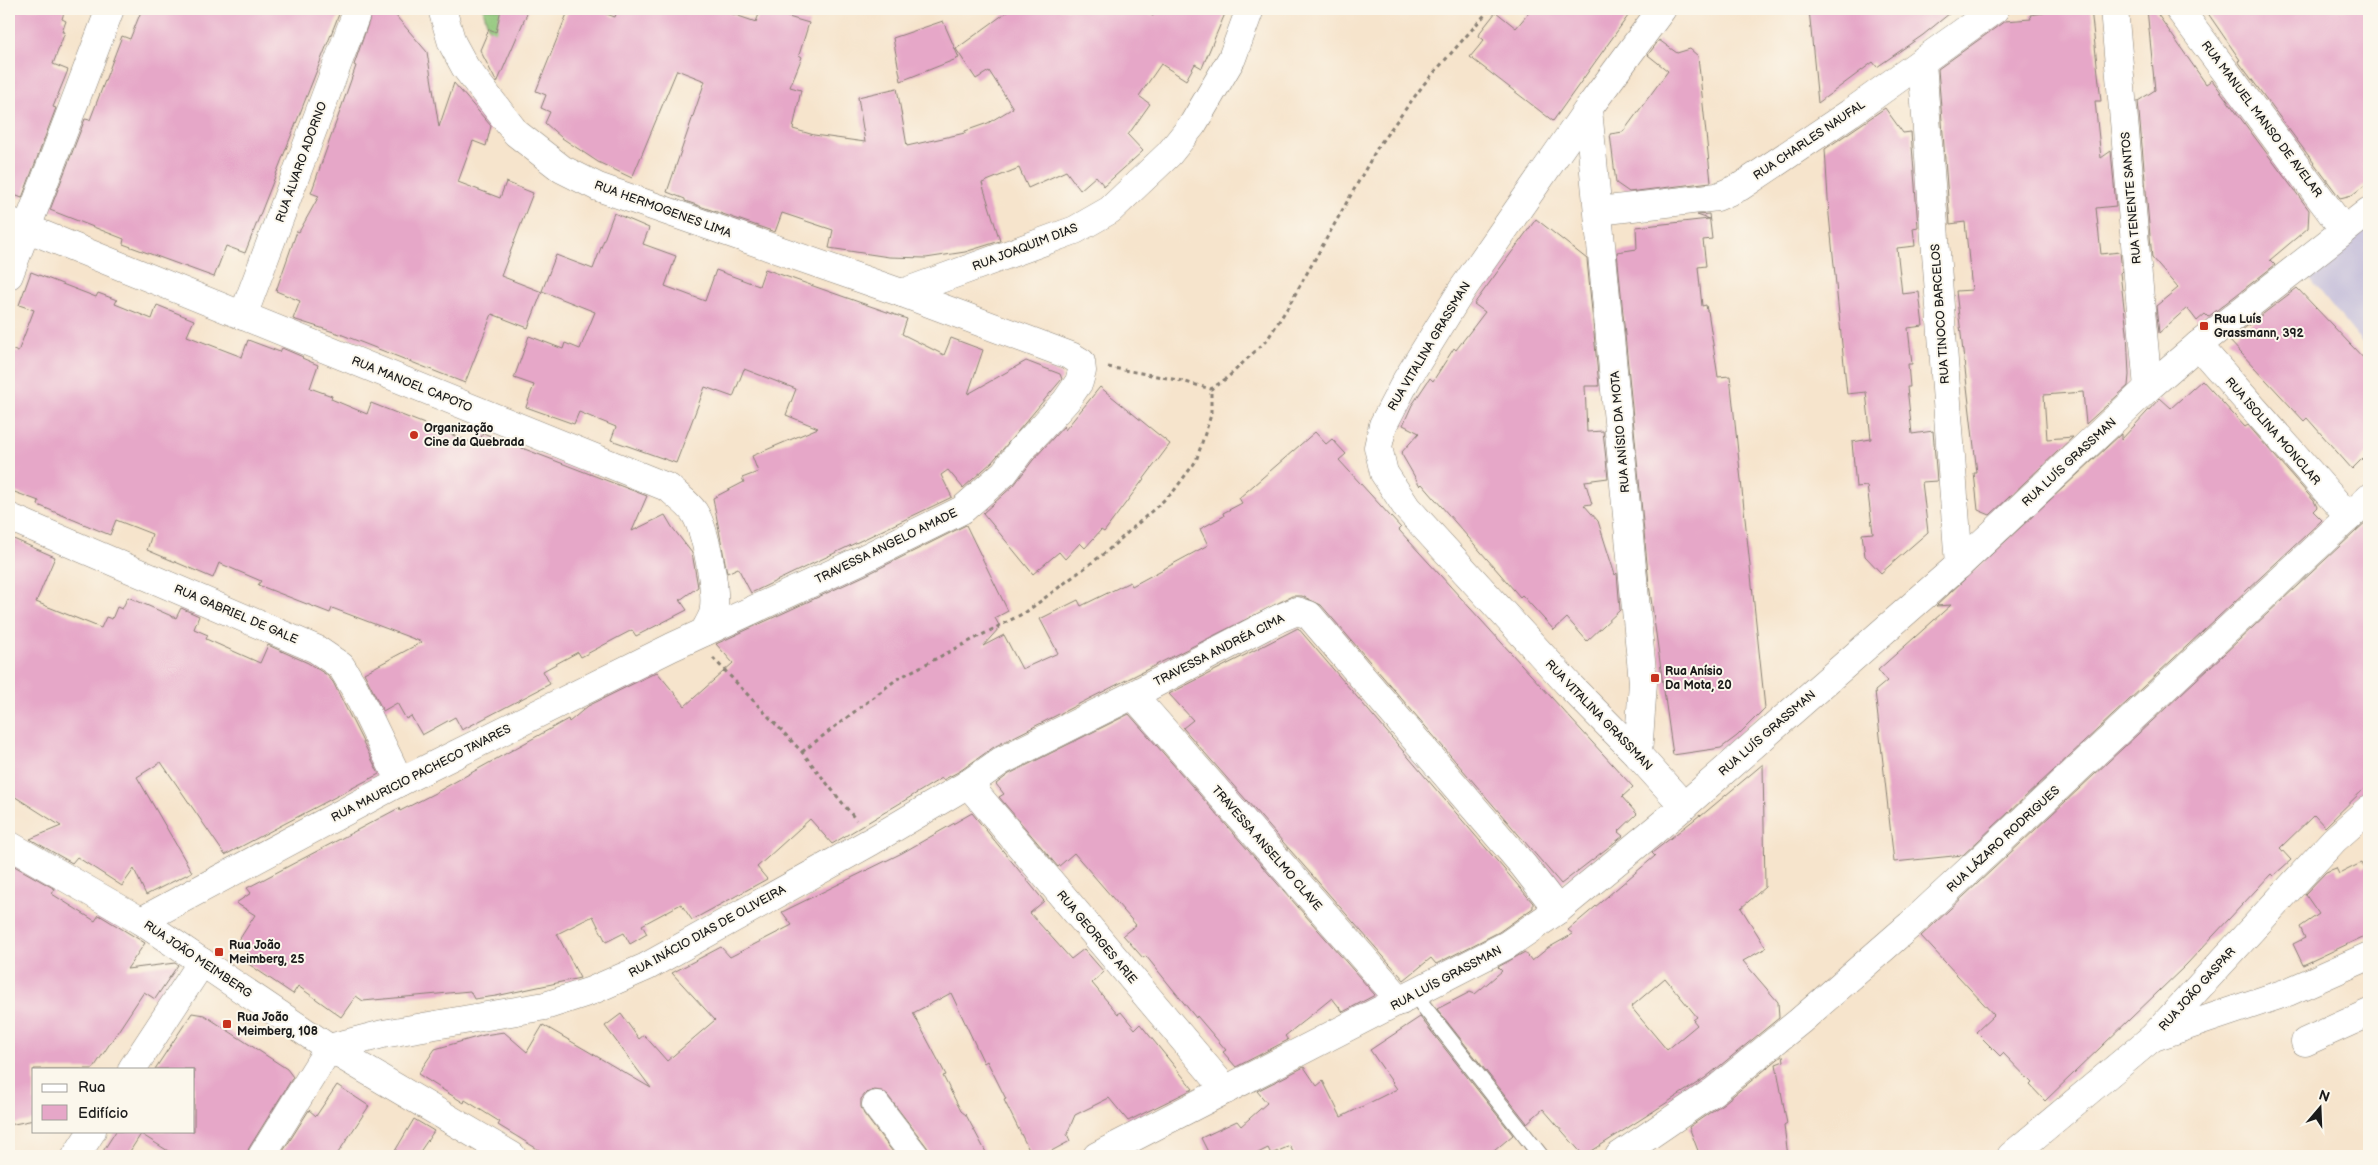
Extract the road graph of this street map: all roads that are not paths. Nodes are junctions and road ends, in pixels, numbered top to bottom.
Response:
1 (110, 9) edge
2 (358, 9) edge
3 (442, 9) edge
4 (1250, 9) edge
5 (1662, 9) edge
6 (1995, 9) edge
7 (2114, 9) edge
8 (2179, 9) edge
9 (1922, 62) junction
10 (1588, 110) junction
11 (1599, 211) junction
12 (2369, 211) edge
13 (17, 224) edge
14 (2344, 230) junction
15 (9, 275) edge
16 (902, 293) junction
17 (243, 316) junction
18 (2198, 345) junction
19 (2148, 388) junction
20 (2369, 498) edge
21 (9, 516) edge
22 (2349, 517) junction
23 (1959, 565) junction
24 (699, 634) junction
25 (1133, 695) junction
26 (1638, 755) junction
27 (400, 782) junction
28 (968, 784) junction
29 (1684, 806) junction
30 (2369, 809) edge
31 (872, 841) joint
32 (9, 845) edge
33 (1558, 910) junction
34 (141, 921) junction
35 (2369, 956) edge
36 (202, 962) junction
37 (1408, 998) junction
38 (2369, 1013) edge
39 (2153, 1037) junction
40 (2305, 1042) dead end
41 (329, 1048) junction
42 (133, 1068) edge
43 (1226, 1090) junction
44 (876, 1105) dead end
45 (91, 1132) edge
46 (76, 1156) edge
47 (262, 1156) edge
48 (512, 1156) edge
49 (915, 1156) edge
50 (1097, 1156) edge
51 (1542, 1156) edge
52 (1619, 1156) edge
53 (2011, 1156) edge

1 - 13 street
2 - 17 street, RUA ÁLVARO ADORNO
3 - 16 street, RUA HERMOGENES LIMA
4 - 16 street, RUA JOAQUIM DIAS
5 - 10 street, RUA VITALINA GRASSMAN
6 - 9 street, RUA CHARLES NAUFAL
7 - 19 street, RUA TENENTE SANTOS
8 - 14 street, RUA MANUEL MANSO DE AVELAR
9 - 11 street, RUA CHARLES NAUFAL
9 - 23 street, RUA TINOCO BARCELOS
10 - 11 street, RUA ANÍSIO DA MOTA
10 - 26 street, RUA VITALINA GRASSMAN
11 - 26 street, RUA ANÍSIO DA MOTA
12 - 14 street, RUA LUÍS GRASSMAN
13 - 15 street
13 - 17 street, RUA MANOEL CAPOTO
14 - 18 street, RUA LUÍS GRASSMAN
16 - 24 street, TRAVESSA ANGELO AMADE
17 - 24 street, RUA MANOEL CAPOTO
18 - 19 street, RUA LUÍS GRASSMAN
18 - 22 street, RUA ISOLINA MONCLAR
19 - 23 street, RUA LUÍS GRASSMAN
20 - 22 street, RUA LÁZARO RODRIGUES
21 - 27 street, RUA GABRIEL DE GALE
22 - 52 street, RUA LÁZARO RODRIGUES
23 - 29 street, RUA LUÍS GRASSMAN
24 - 27 street, RUA MAURICIO PACHECO TAVARES
25 - 28 street, TRAVESSA ANDRÉA CIMA
25 - 33 street, TRAVESSA ANDRÉA CIMA
25 - 37 street, TRAVESSA ANSELMO CLAVE
26 - 29 street, RUA VITALINA GRASSMAN
27 - 34 street, RUA MAURICIO PACHECO TAVARES
28 - 31 street, TRAVESSA ANDRÉA CIMA
28 - 43 street, RUA GEORGES ARIE
29 - 33 street, RUA LUÍS GRASSMAN
30 - 39 street, RUA JOÃO GASPAR
31 - 41 street, RUA INÁCIO DIAS DE OLIVEIRA
32 - 34 street, RUA JOÃO MEIMBERG
33 - 37 street, RUA LUÍS GRASSMAN
34 - 36 street, RUA JOÃO MEIMBERG
35 - 39 street
36 - 41 street, RUA JOÃO MEIMBERG
36 - 42 street
37 - 43 street, RUA LUÍS GRASSMAN
37 - 51 lane
38 - 40 street
39 - 53 street, RUA JOÃO GASPAR
41 - 47 street
41 - 48 street, RUA JOÃO MEIMBERG
43 - 50 street, RUA LUÍS GRASSMAN
44 - 49 street
45 - 46 street

